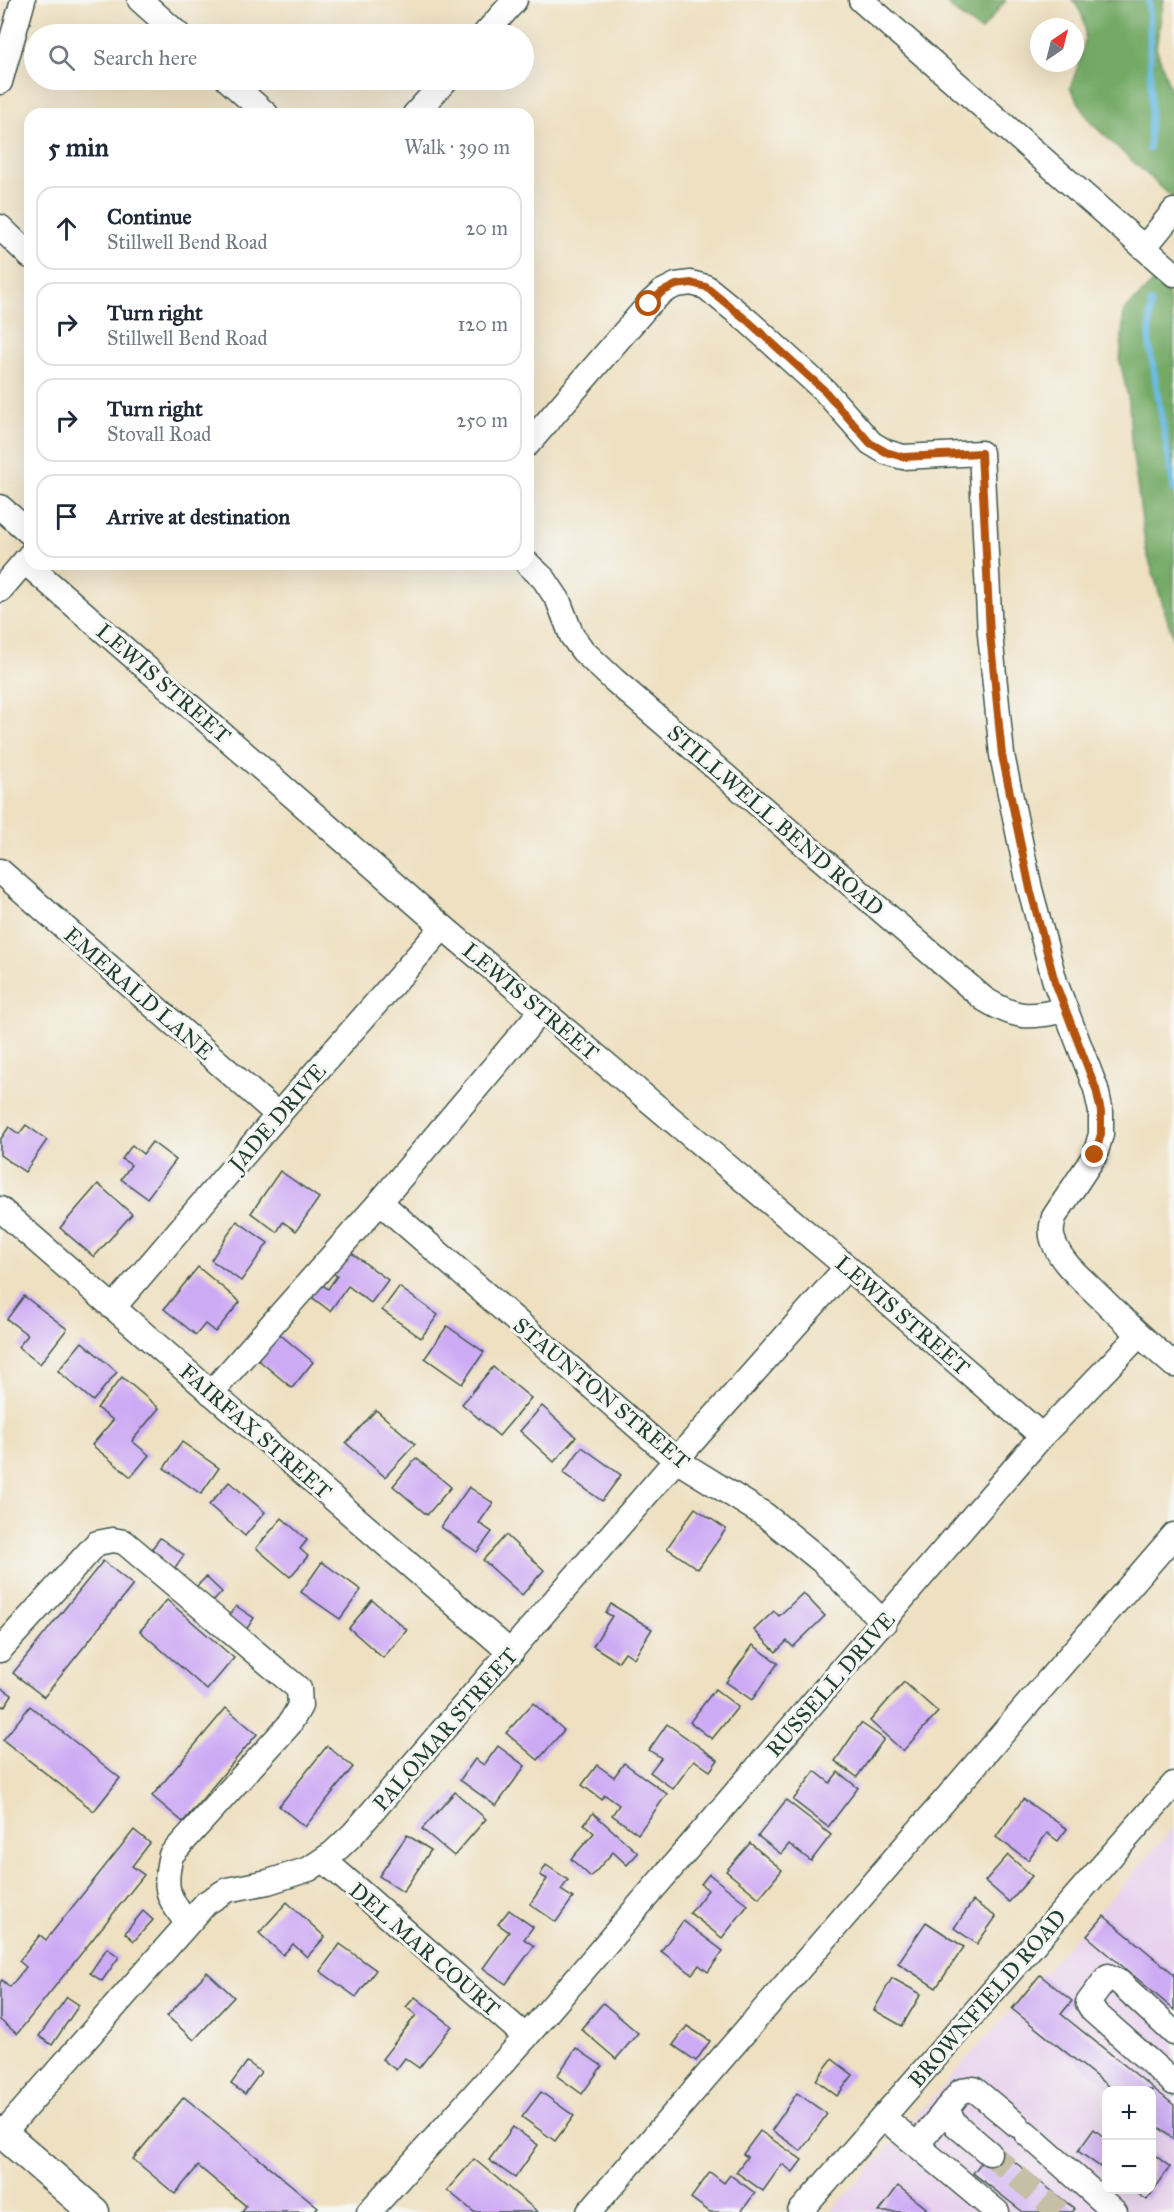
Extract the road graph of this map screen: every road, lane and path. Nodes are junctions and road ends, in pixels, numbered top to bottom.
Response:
1 (23, 0) edge
2 (140, 0) edge
3 (515, 0) edge
4 (861, 0) edge
5 (167, 24) edge
6 (494, 24) edge
7 (2, 66) edge
8 (239, 90) edge
9 (437, 90) edge
10 (259, 108) edge
11 (421, 108) edge
12 (1174, 211) edge
13 (13, 234) edge
14 (24, 248) edge
15 (1144, 248) junction
16 (1174, 274) edge
17 (534, 437) edge
18 (0, 507) edge
19 (24, 528) edge
20 (24, 562) edge
21 (39, 570) edge
22 (534, 570) edge
23 (0, 590) edge
24 (0, 871) edge
25 (443, 927) junction
26 (542, 1010) junction
27 (1065, 1010) junction
28 (278, 1115) junction
29 (380, 1202) junction
30 (0, 1209) edge
31 (847, 1267) junction
32 (113, 1308) junction
33 (1139, 1335) junction
34 (1174, 1365) edge
35 (211, 1393) junction
36 (1042, 1436) junction
37 (676, 1460) junction
38 (1174, 1535) edge
39 (884, 1623) junction
40 (0, 1650) edge
41 (512, 1653) junction
42 (1174, 1784) edge
43 (324, 1860) junction
44 (187, 1923) junction
45 (1174, 2033) edge
46 (526, 2037) junction
47 (1174, 2083) edge
48 (946, 2109) junction
49 (883, 2116) junction
50 (2, 2132) edge
51 (917, 2145) junction
52 (989, 2153) tunnel mouth
53 (94, 2212) edge
54 (369, 2212) edge
55 (589, 2212) edge
56 (801, 2212) edge
57 (997, 2212) edge
58 (1116, 2212) edge

1 - 7 street
2 - 5 street
3 - 6 street
4 - 15 street
8 - 10 street
9 - 11 street
12 - 15 street
13 - 14 street
15 - 16 street
17 - 27 street
18 - 19 street
20 - 23 street
21 - 25 street, LEWIS STREET
22 - 27 street, STILLWELL BEND ROAD
24 - 28 street, EMERALD LANE
25 - 26 street, LEWIS STREET
25 - 28 street, JADE DRIVE
26 - 29 street
26 - 31 street, LEWIS STREET
27 - 33 street
28 - 32 street, JADE DRIVE
29 - 35 street
29 - 37 street, STAUNTON STREET
30 - 32 street, FAIRFAX STREET
31 - 36 street, LEWIS STREET
31 - 37 street, PALOMAR STREET
32 - 35 street, FAIRFAX STREET
33 - 34 street
33 - 36 street, RUSSELL DRIVE
35 - 41 street, FAIRFAX STREET
36 - 39 street, RUSSELL DRIVE
37 - 39 street, STAUNTON STREET
37 - 41 street, PALOMAR STREET
38 - 55 street
39 - 46 street, RUSSELL DRIVE
40 - 44 street
41 - 43 street, PALOMAR STREET
42 - 49 street, BROWNFIELD ROAD
43 - 44 street, PALOMAR STREET
43 - 46 street, DEL MAR COURT
44 - 50 street, PALOMAR STREET
45 - 47 street
46 - 54 street, RUSSELL DRIVE
48 - 51 street
48 - 52 street
48 - 58 street
49 - 51 street
49 - 56 street, BROWNFIELD ROAD
50 - 53 main road
51 - 57 street

